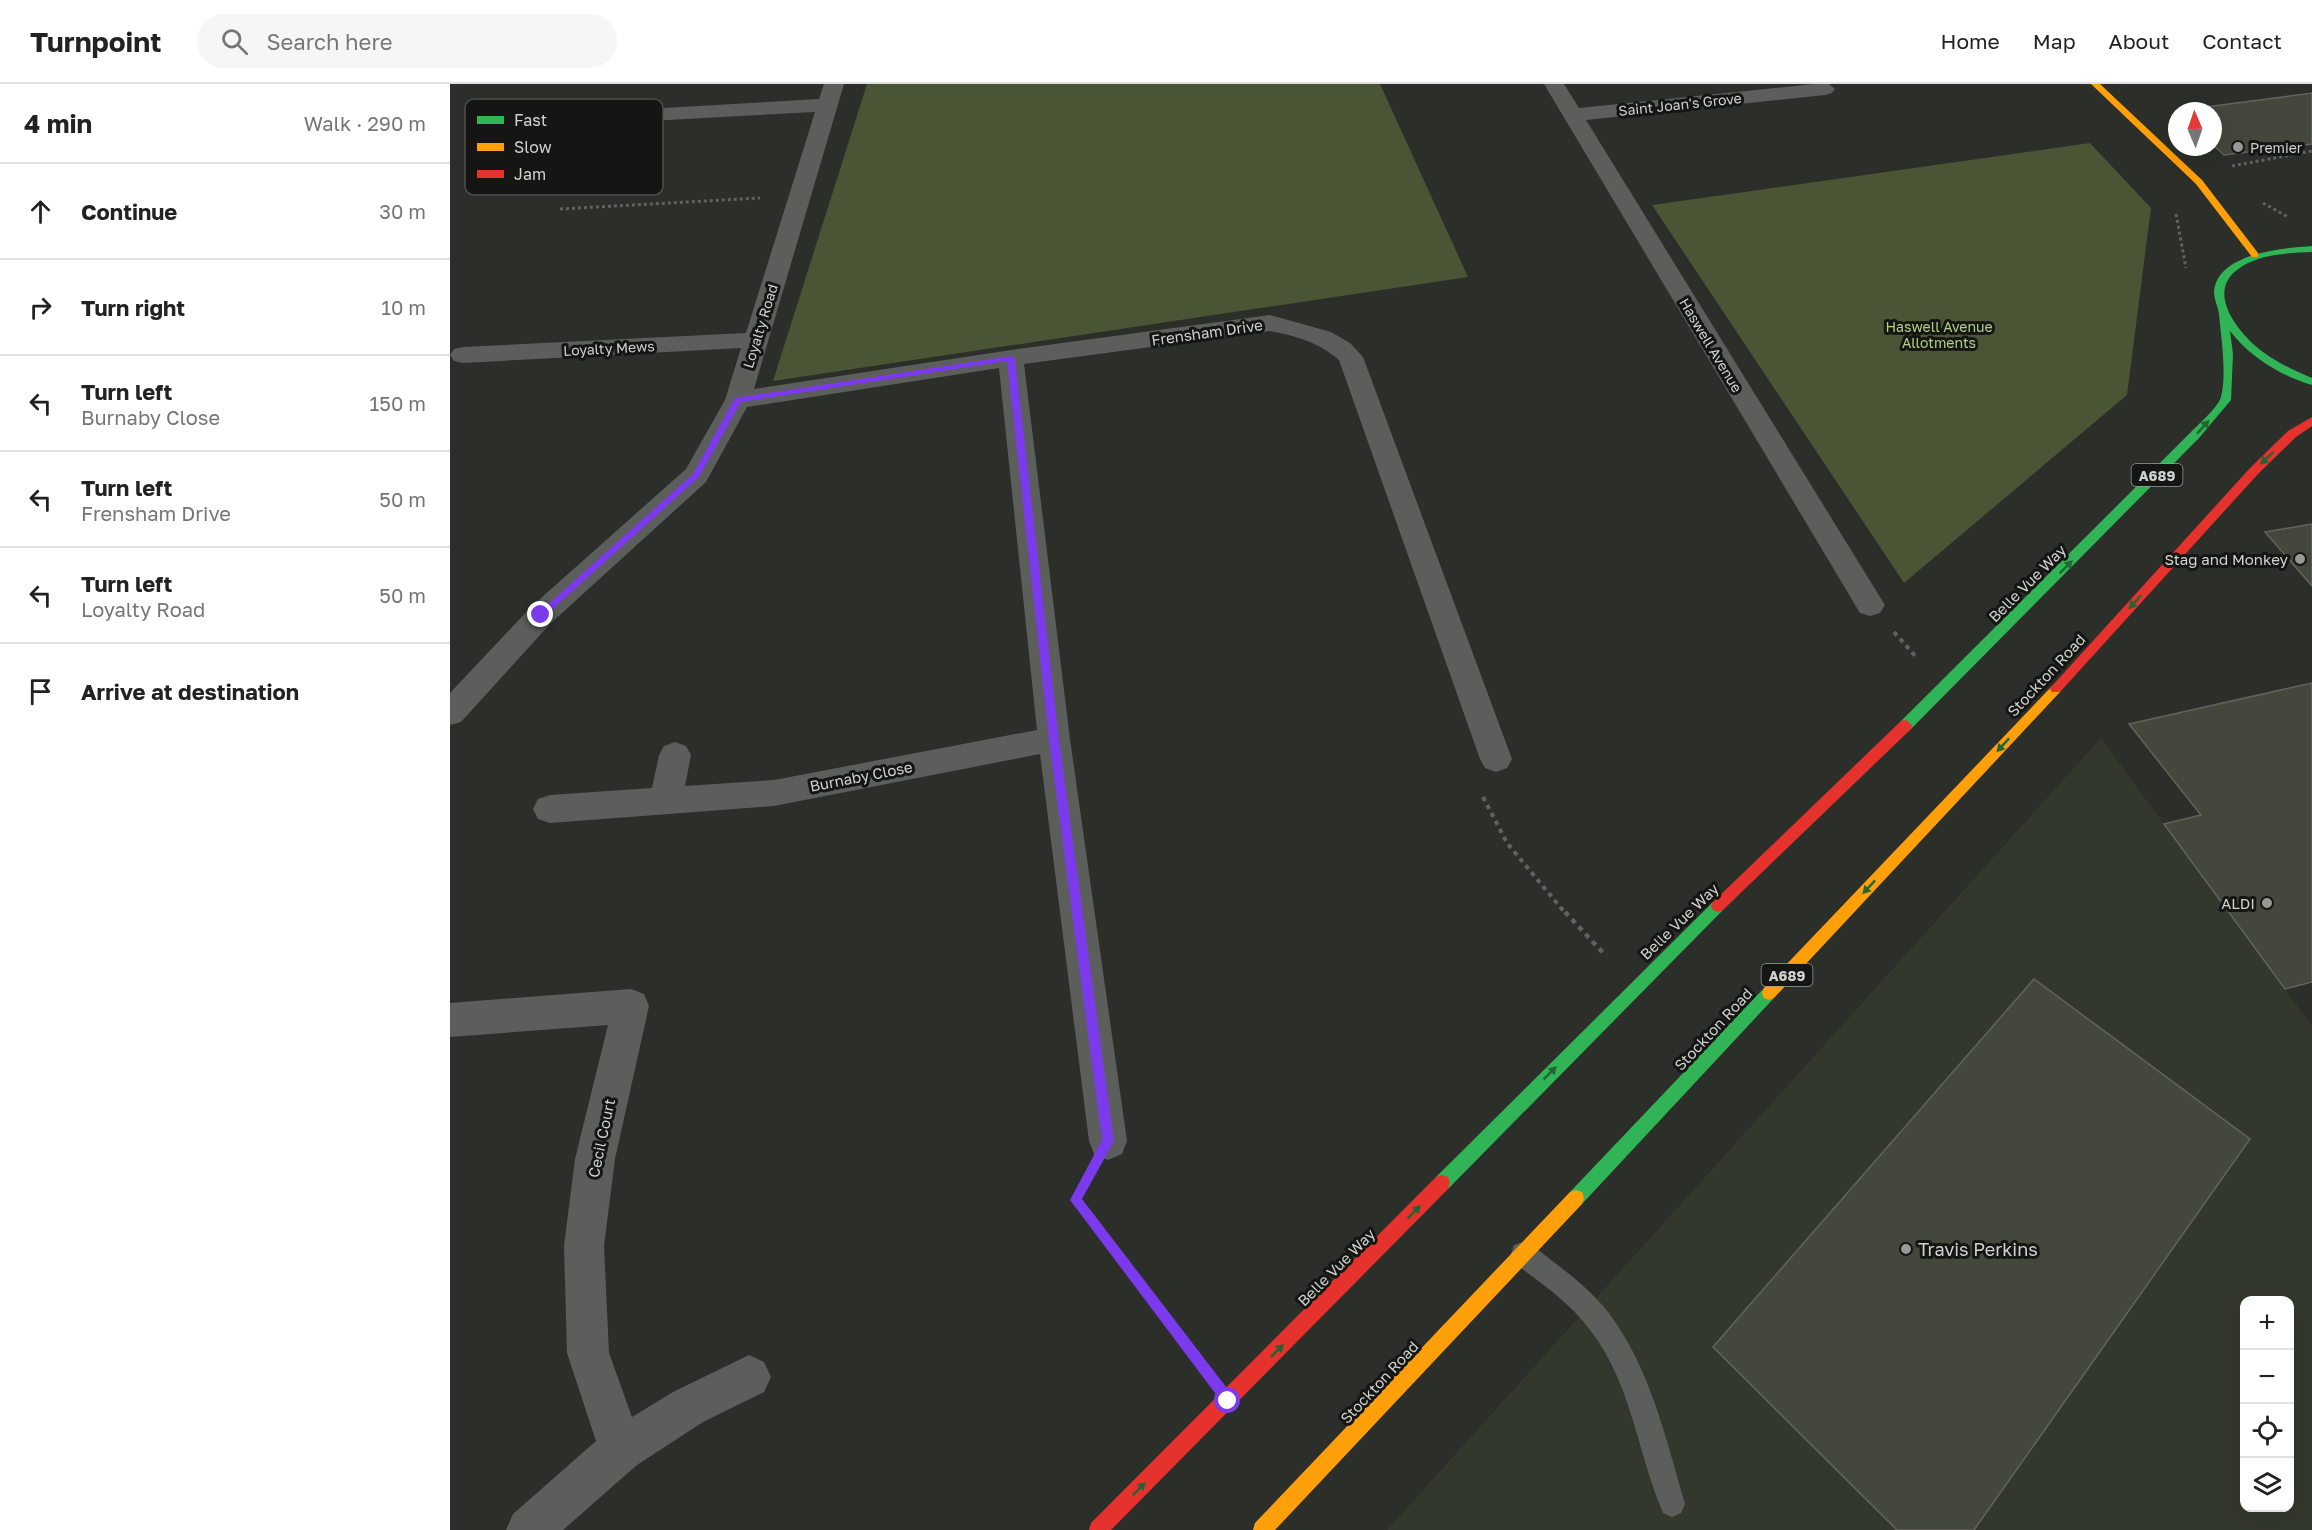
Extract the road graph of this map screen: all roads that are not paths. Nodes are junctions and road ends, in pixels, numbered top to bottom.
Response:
1 (1554, 84) edge
2 (2095, 84) edge
3 (1825, 89) dead end
4 (830, 94) edge
5 (663, 110) edge
6 (1571, 115) junction
7 (2312, 249) edge
8 (2254, 255) junction
9 (2223, 315) junction
10 (756, 340) junction
11 (463, 355) dead end
12 (1011, 358) junction
13 (2312, 382) edge
14 (738, 400) junction
15 (2312, 421) edge
16 (2305, 430) edge
17 (1870, 605) dead end
18 (455, 702) edge
19 (1054, 739) junction
20 (675, 755) dead end
21 (1496, 759) road end
22 (666, 801) junction
23 (550, 809) dead end
24 (450, 1020) edge
25 (1108, 1141) road end
26 (1523, 1254) junction
27 (749, 1377) dead end
28 (621, 1449) junction
29 (1672, 1504) dead end
30 (529, 1530) edge
31 (1098, 1530) edge
32 (1262, 1530) edge

1 - 6 street, Haswell Avenue
2 - 8 main road
3 - 6 street, Saint Joan's Grove
4 - 5 street, Loyalty Road
4 - 10 street, Loyalty Road
6 - 17 street, Haswell Avenue
7 - 8 main road, A689
8 - 9 main road, A689
9 - 13 main road
31 -> 9 main road, Belle Vue Way / A689
10 - 11 street, Loyalty Mews
10 - 14 street, Loyalty Road
12 - 14 street, Frensham Drive
12 - 19 street
12 - 21 street, Frensham Drive
14 - 18 street, Loyalty Road
15 - 16 main road, Stockton Road / A689
16 -> 26 main road, Stockton Road / A689
19 - 22 street, Burnaby Close
19 - 25 street
20 - 22 street
22 - 23 street, Burnaby Close
24 - 28 street, Cecil Court
26 - 29 lane
26 - 32 main road, Stockton Road / A689
27 - 28 street
28 - 30 street

